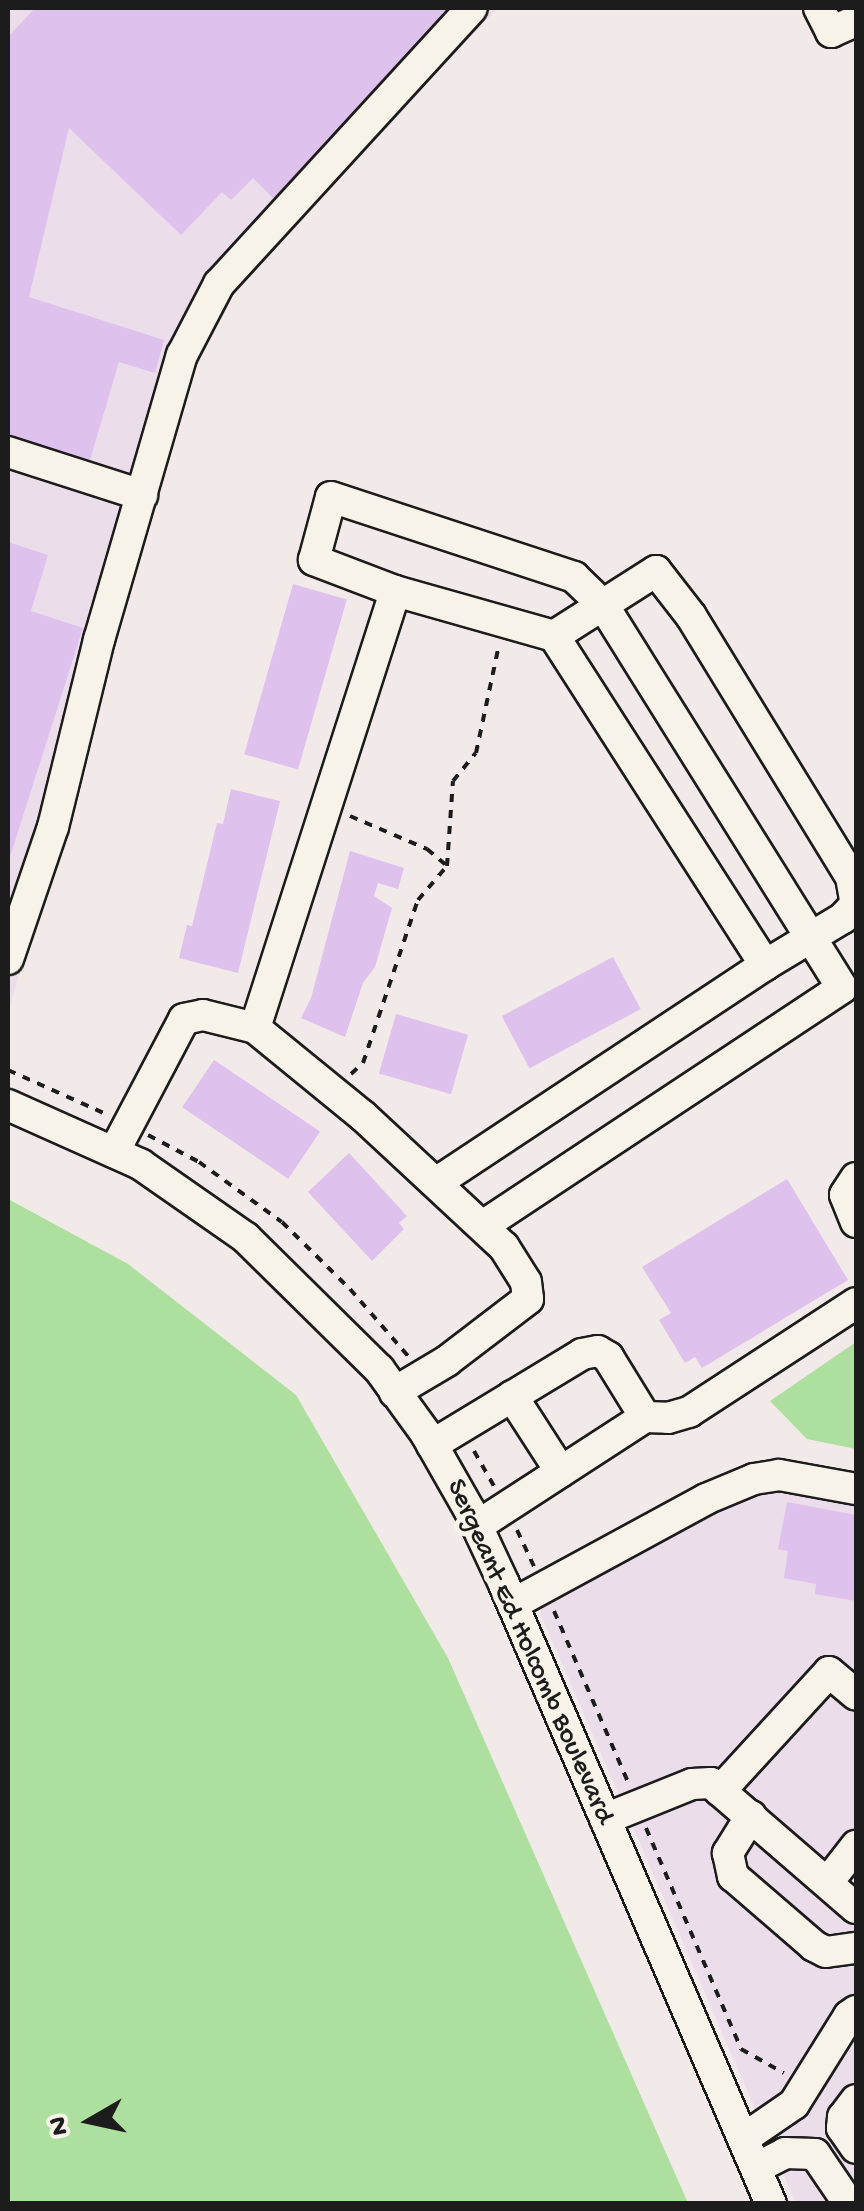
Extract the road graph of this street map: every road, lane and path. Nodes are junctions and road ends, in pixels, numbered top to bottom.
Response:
1 (472, 8) edge
2 (820, 8) edge
3 (856, 21) edge
4 (8, 452) edge
5 (142, 494) junction
6 (394, 591) junction
7 (603, 605) junction
8 (504, 622) junction
9 (554, 636) junction
10 (326, 806) junction
11 (447, 866) junction
12 (810, 936) junction
13 (8, 959) edge
14 (766, 965) junction
15 (255, 1028) junction
16 (334, 1092) junction
17 (8, 1105) edge
18 (114, 1152) junction
19 (856, 1178) edge
20 (436, 1182) junction
21 (856, 1222) edge
22 (483, 1226) junction
23 (856, 1303) edge
24 (396, 1392) junction
25 (512, 1396) junction
26 (644, 1417) junction
27 (432, 1445) junction
28 (561, 1472) junction
29 (856, 1489) edge
30 (477, 1526) junction
31 (514, 1604) junction
32 (856, 1695) edge
33 (720, 1791) junction
34 (750, 1816) junction
35 (605, 1819) junction
36 (856, 1846) edge
37 (828, 1882) junction
38 (856, 1908) edge
39 (856, 1948) edge
40 (856, 2011) edge
41 (856, 2100) edge
42 (849, 2138) edge
43 (743, 2139) junction
44 (756, 2168) junction
45 (771, 2204) edge
46 (850, 2204) edge

1 - 5 street
2 - 3 street
4 - 5 street
5 - 13 street
6 - 7 street
6 - 8 street
6 - 10 street
7 - 9 street
7 - 12 street
7 - 12 street
8 - 9 street
8 - 11 path
9 - 14 street
10 - 11 path
10 - 15 street
11 - 16 path
12 - 14 street
12 - 22 street
14 - 20 street
15 - 16 street
15 - 18 street
16 - 20 street
17 - 18 street, Sergeant Ed Holcomb Boulevard
18 - 24 street, Sergeant Ed Holcomb Boulevard
19 - 21 street
20 - 22 street
22 - 24 street
23 - 26 street
24 - 27 street, Sergeant Ed Holcomb Boulevard
25 - 26 street
25 - 27 street
25 - 28 street
26 - 28 street
27 - 30 street, Sergeant Ed Holcomb Boulevard
28 - 30 street
29 - 31 street
30 - 31 street, Sergeant Ed Holcomb Boulevard
31 - 35 street, Sergeant Ed Holcomb Boulevard
32 - 33 street
33 - 34 street
33 - 35 street
34 - 37 street
34 - 39 street
35 - 43 street, Sergeant Ed Holcomb Boulevard
36 - 37 street
37 - 38 street
40 - 43 street
41 - 42 street
43 - 44 street, Sergeant Ed Holcomb Boulevard
44 - 45 street, Sergeant Ed Holcomb Boulevard
44 - 46 street

